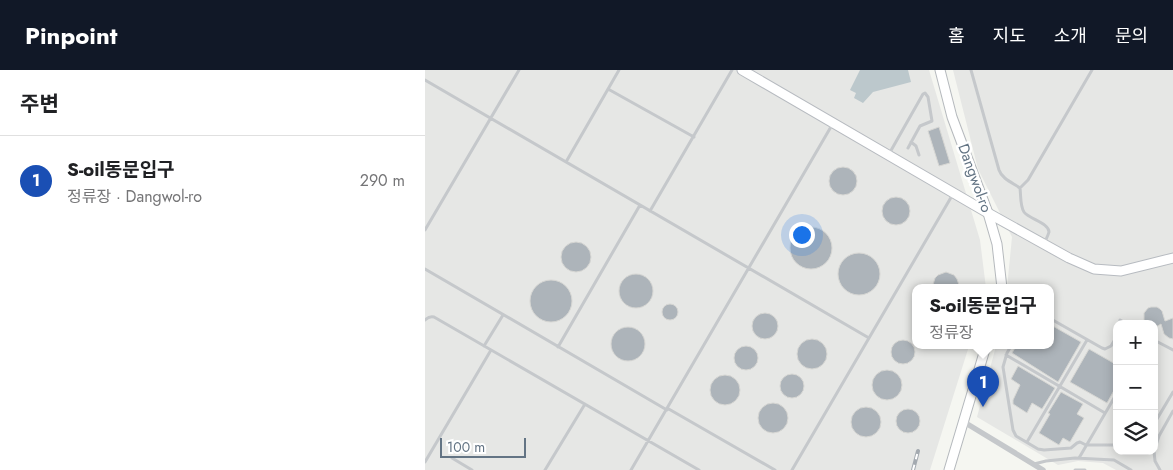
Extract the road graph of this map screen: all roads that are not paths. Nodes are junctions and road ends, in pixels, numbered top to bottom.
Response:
1 (519, 70) edge
2 (619, 70) edge
3 (733, 70) edge
4 (742, 70) edge
5 (940, 70) edge
6 (971, 70) edge
7 (1092, 70) edge
8 (425, 80) edge
9 (608, 89) junction
10 (491, 118) junction
11 (833, 123) junction
12 (693, 137) junction
13 (911, 142) junction
14 (908, 148) dead end
15 (919, 154) dead end
16 (888, 155) junction
17 (566, 162) junction
18 (1021, 188) junction
19 (954, 192) junction
20 (640, 205) junction
21 (650, 211) junction
22 (988, 213) junction
23 (425, 230) edge
24 (1044, 244) junction
25 (1173, 258) edge
26 (749, 268) junction
27 (425, 269) edge
28 (1002, 284) edge
29 (503, 314) junction
30 (425, 320) edge
31 (1054, 321) edge
32 (869, 338) junction
33 (1087, 340) junction
34 (1158, 342) edge
35 (1113, 343) edge
36 (484, 346) junction
37 (558, 347) junction
38 (985, 349) edge
39 (1009, 349) edge
40 (491, 350) junction
41 (1173, 350) edge
42 (1006, 355) junction
43 (1060, 386) junction
44 (1173, 392) edge
45 (1113, 400) edge
46 (585, 404) junction
47 (667, 409) junction
48 (1173, 411) edge
49 (1105, 413) junction
50 (1158, 417) edge
51 (964, 422) junction
52 (1158, 439) edge
53 (649, 441) junction
54 (1027, 442) junction
55 (1086, 445) junction
56 (1113, 445) edge
57 (1154, 455) edge
58 (452, 458) dead end
59 (1079, 458) junction
60 (425, 462) edge
61 (1034, 464) junction
62 (472, 470) edge
63 (545, 470) edge
64 (631, 470) edge
65 (699, 470) edge
66 (775, 470) edge
67 (792, 470) edge
68 (949, 470) edge
69 (1043, 470) edge
70 (1075, 470) edge
71 (1085, 470) edge
72 (1131, 470) edge
73 (1160, 470) edge

1 - 10 lane
2 - 9 lane
3 - 12 lane
4 - 11 main road
5 - 22 main road, Dangwol-ro
6 - 18 lane
7 - 18 lane
8 - 10 lane
9 - 12 lane
9 - 17 lane
10 - 17 lane
10 - 23 lane
11 - 16 main road
11 - 26 lane
12 - 21 lane
13 - 14 lane
13 - 15 lane
13 - 16 lane
16 - 19 main road
17 - 20 lane
18 - 24 lane
19 - 22 main road
19 - 32 lane
20 - 21 lane
20 - 37 lane
21 - 26 lane
22 - 24 main road
22 - 28 main road, Dangwol-ro
24 - 25 main road
26 - 32 lane
26 - 47 lane
27 - 29 lane
29 - 36 lane
29 - 37 lane
30 - 36 lane
31 - 33 lane
32 - 67 lane
33 - 35 lane
33 - 43 lane
34 - 41 lane
36 - 40 lane
37 - 47 lane
38 - 51 main road
39 - 42 lane
40 - 46 lane
40 - 60 lane
42 - 43 lane
42 - 54 lane
43 - 49 lane
43 - 54 lane
44 - 50 lane
45 - 49 lane
46 - 53 lane
46 - 63 lane
47 - 53 lane
47 - 66 lane
48 - 52 lane
49 - 55 lane
51 - 61 street
51 - 68 main road
53 - 64 lane
53 - 65 lane
54 - 55 lane
55 - 56 lane
55 - 59 lane
57 - 73 lane
58 - 62 lane
59 - 61 lane
59 - 72 lane
61 - 69 street
70 - 71 lane

